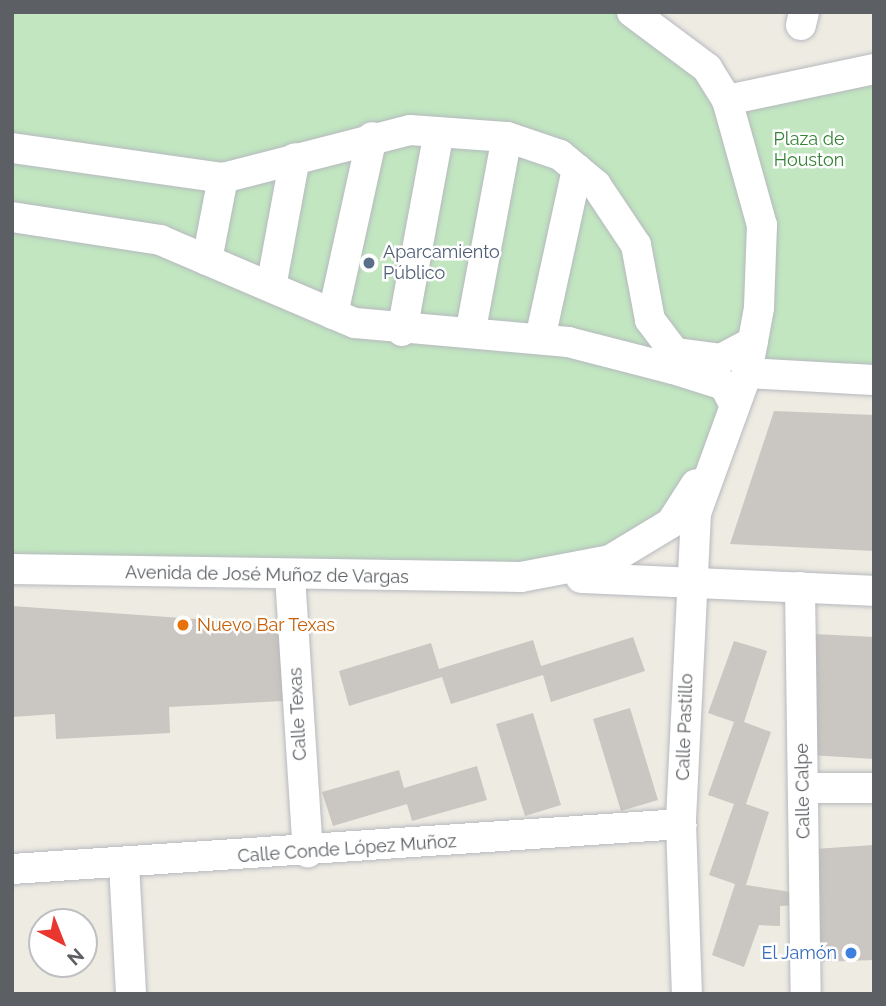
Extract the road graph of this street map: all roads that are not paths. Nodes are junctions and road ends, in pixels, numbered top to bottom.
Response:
1 (632, 12) edge
2 (874, 69) edge
3 (727, 100) junction
4 (439, 132) junction
5 (372, 137) junction
6 (507, 137) junction
7 (12, 148) edge
8 (295, 158) junction
9 (577, 169) junction
10 (223, 178) junction
11 (12, 217) edge
12 (207, 260) junction
13 (271, 287) junction
14 (333, 314) junction
15 (471, 329) junction
16 (402, 331) junction
17 (540, 339) junction
18 (753, 342) junction
19 (747, 373) junction
20 (874, 380) edge
21 (734, 404) junction
22 (710, 463) junction
23 (12, 569) edge
24 (290, 576) junction
25 (521, 577) junction
26 (691, 579) junction
27 (800, 587) junction
28 (874, 591) edge
29 (874, 788) edge
30 (803, 789) junction
31 (681, 824) junction
32 (308, 852) junction
33 (124, 864) junction
34 (12, 869) edge
35 (131, 994) edge
36 (687, 994) edge
37 (806, 994) edge

1 - 3 street
2 - 3 street
3 - 18 street
4 - 5 street
4 - 6 street
4 - 16 street
5 - 8 street
5 - 14 street
6 - 9 street
6 - 15 street
7 - 10 street
8 - 10 street
8 - 13 street
9 - 17 street
9 - 18 street
10 - 12 street
11 - 12 street
12 - 13 street
13 - 14 street
14 - 16 street
15 - 16 street
15 - 17 street
17 - 21 street
18 - 19 street
19 - 20 street
19 - 21 street
21 - 22 street
22 - 25 street, Avenida de José Muñoz de Vargas
22 - 26 street, Calle Pastillo
23 - 24 street, Avenida de José Muñoz de Vargas
24 - 25 street, Avenida de José Muñoz de Vargas
24 - 32 street, Calle Texas
25 - 26 street, Avenida de José Muñoz de Vargas
26 - 27 street, Avenida de José Muñoz de Vargas
26 - 31 street, Calle Pastillo
27 - 28 street, Avenida de José Muñoz de Vargas
27 - 30 street, Calle Calpe
29 - 30 street
30 - 37 street, Calle Calpe
31 - 32 street, Calle Conde López Muñoz
31 - 36 street, Calle Pastillo
32 - 33 street, Calle Conde López Muñoz
33 - 34 street, Calle Conde López Muñoz
33 - 35 street

